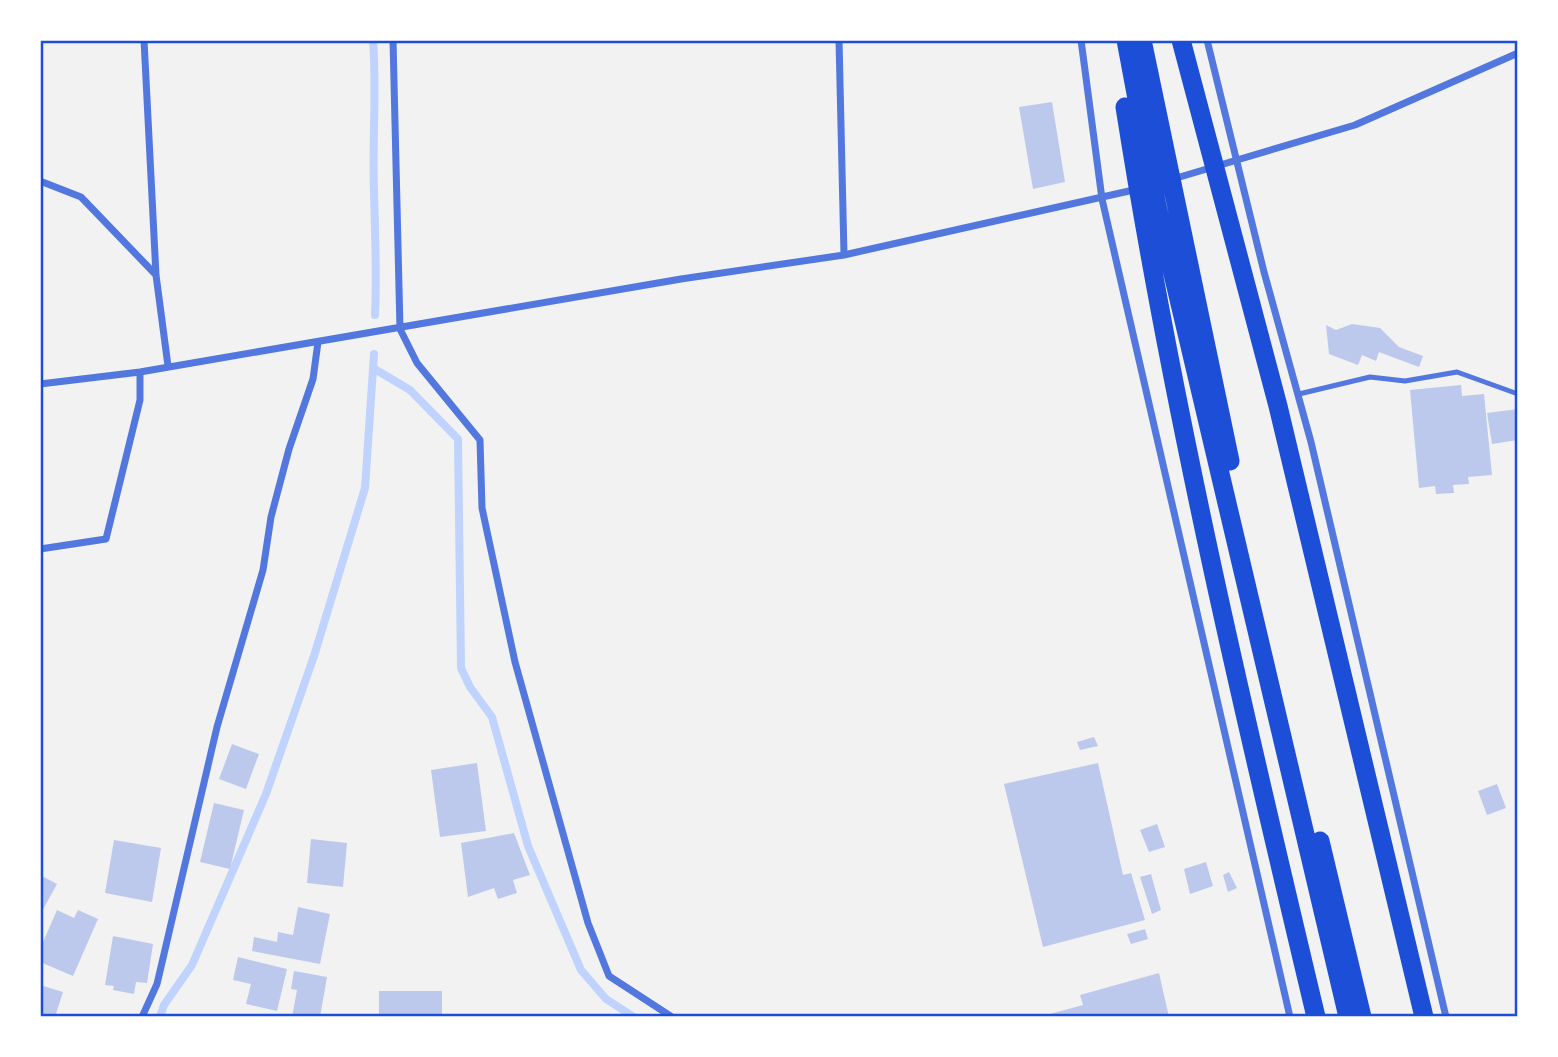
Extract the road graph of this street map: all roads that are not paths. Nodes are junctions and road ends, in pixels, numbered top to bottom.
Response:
1 (144, 40) edge
2 (393, 40) edge
3 (839, 40) edge
4 (1082, 40) edge
5 (1115, 40) edge
6 (1126, 40) edge
7 (1142, 40) edge
8 (1181, 40) edge
9 (1208, 40) edge
10 (1518, 54) edge
11 (1239, 161) junction
12 (40, 181) edge
13 (1102, 199) junction
14 (844, 255) junction
15 (156, 275) junction
16 (400, 329) junction
17 (318, 342) junction
18 (168, 366) junction
19 (139, 372) junction
20 (40, 384) edge
21 (1299, 394) junction
22 (1518, 394) edge
23 (40, 549) edge
24 (142, 1017) edge
25 (672, 1017) edge
26 (1290, 1017) edge
27 (1316, 1017) edge
28 (1348, 1017) edge
29 (1362, 1017) edge
30 (1424, 1017) edge
31 (1446, 1017) edge

1 - 15 street
2 - 16 street
3 - 14 street
4 - 13 street
5 - 27 highway
6 - 28 highway
7 - 29 highway
8 - 30 highway
9 - 11 street
10 - 11 street
11 - 13 street
11 - 21 street
12 - 15 street
13 - 14 street
13 - 26 street
14 - 16 street
15 - 18 street
16 - 17 street
16 - 25 street
17 - 18 street
17 - 24 street
18 - 19 street
19 - 20 street
19 - 23 street
21 - 22 lane
21 - 31 street

